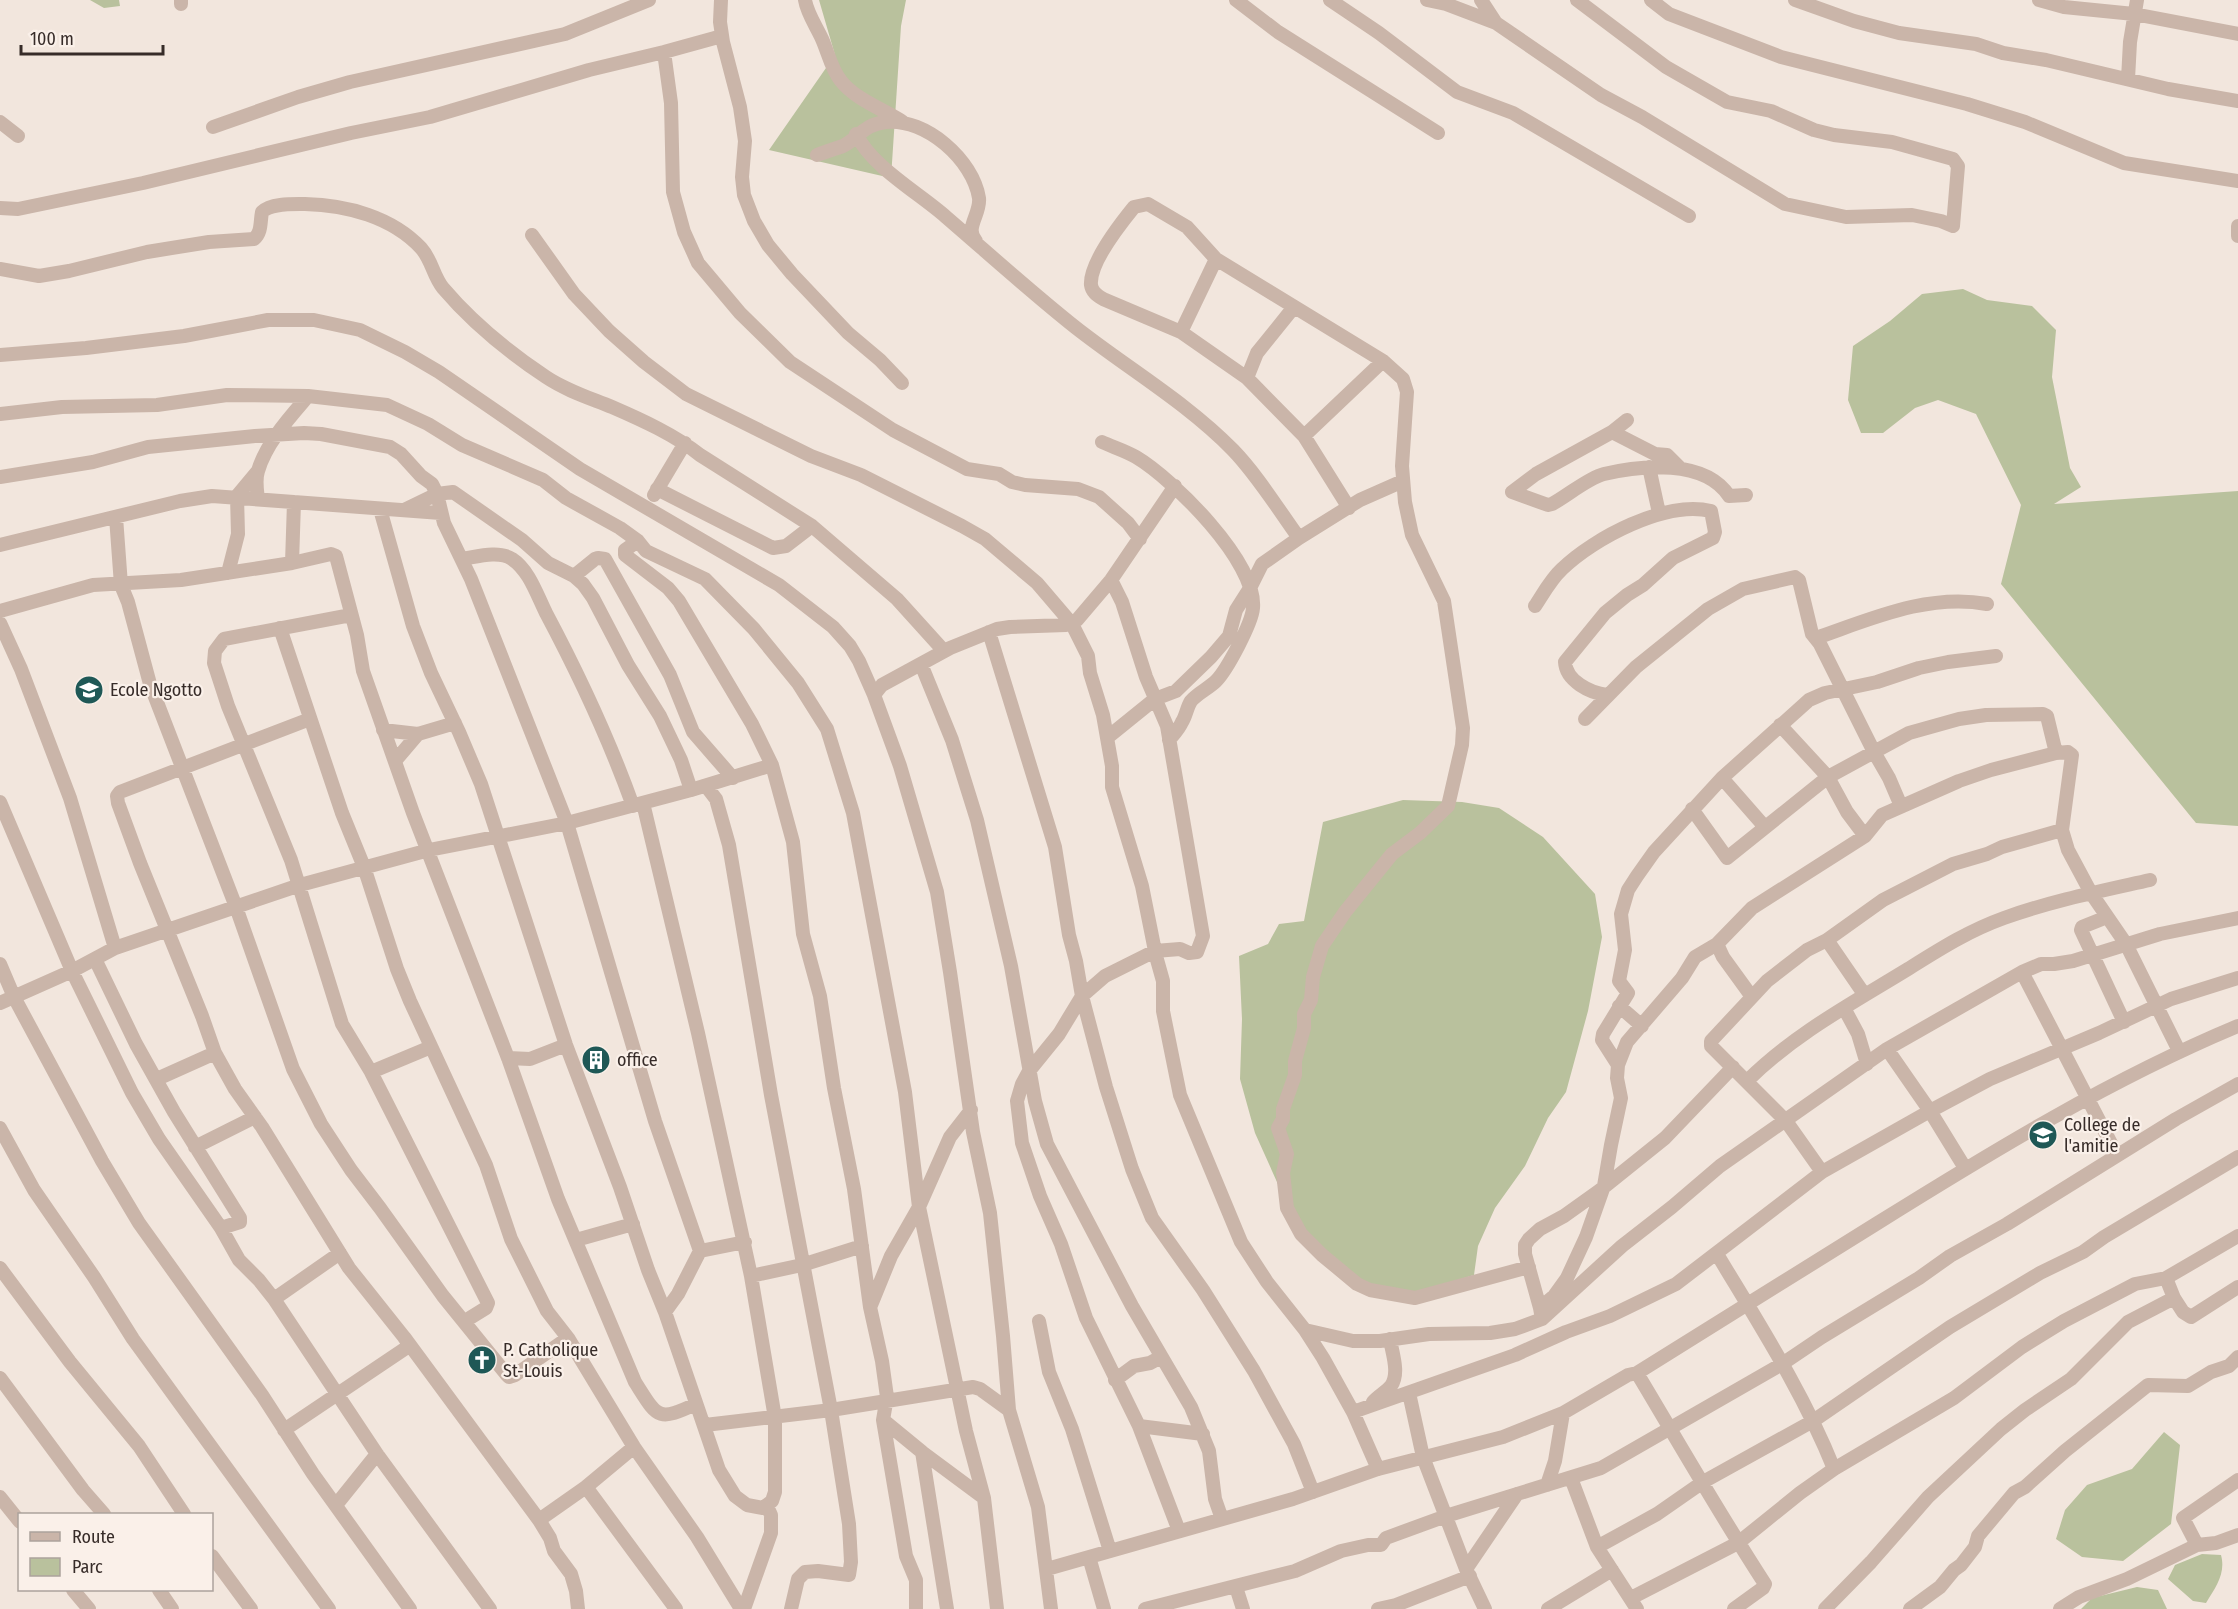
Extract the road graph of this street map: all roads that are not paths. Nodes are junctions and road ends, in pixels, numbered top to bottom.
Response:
1 (649, 0) edge
2 (721, 0) edge
3 (1236, 0) edge
4 (1330, 0) edge
5 (1427, 0) edge
6 (1481, 0) edge
7 (1577, 0) edge
8 (1652, 0) edge
9 (1794, 0) edge
10 (2039, 0) edge
11 (2138, 0) edge
12 (804, 2) edge
13 (2134, 14) junction
14 (1496, 23) junction
15 (2238, 34) edge
16 (722, 36) junction
17 (664, 52) junction
18 (2128, 79) junction
19 (2238, 101) edge
20 (0, 122) edge
21 (905, 123) junction
22 (213, 127) dead end
23 (1438, 132) dead end
24 (856, 134) junction
25 (18, 136) dead end
26 (817, 155) dead end
27 (2238, 181) edge
28 (0, 208) edge
29 (1689, 216) dead end
30 (2238, 225) edge
31 (532, 235) dead end
32 (2238, 236) edge
33 (986, 251) junction
34 (1216, 259) junction
35 (0, 269) edge
36 (1294, 307) junction
37 (1181, 332) junction
38 (0, 355) edge
39 (1383, 361) junction
40 (1247, 378) junction
41 (902, 383) dead end
42 (308, 396) junction
43 (0, 414) edge
44 (1627, 420) dead end
45 (1612, 432) junction
46 (278, 434) junction
47 (1304, 436) junction
48 (1102, 442) dead end
49 (685, 443) junction
50 (1649, 467) junction
51 (1679, 467) junction
52 (258, 472) junction
53 (0, 477) edge
54 (1403, 481) junction
55 (1174, 486) junction
56 (657, 489) junction
57 (437, 494) junction
58 (1746, 495) dead end
59 (237, 496) junction
60 (258, 499) junction
61 (294, 502) junction
62 (648, 508) junction
63 (1349, 508) junction
64 (380, 509) junction
65 (404, 510) junction
66 (441, 513) junction
67 (1659, 513) junction
68 (116, 517) junction
69 (812, 526) junction
70 (1299, 538) junction
71 (1140, 539) junction
72 (638, 541) junction
73 (0, 545) edge
74 (462, 559) junction
75 (292, 563) junction
76 (228, 573) junction
77 (574, 576) junction
78 (1112, 580) junction
79 (121, 585) junction
80 (1250, 588) junction
81 (1987, 604) dead end
82 (1535, 606) dead end
83 (0, 611) edge
84 (351, 615) junction
85 (0, 623) edge
86 (1072, 624) junction
87 (280, 628) junction
88 (989, 632) junction
89 (1816, 638) junction
90 (944, 651) junction
91 (1996, 656) dead end
92 (921, 664) junction
93 (1843, 689) junction
94 (874, 695) junction
95 (1607, 695) junction
96 (1155, 699) junction
97 (1585, 718) dead end
98 (310, 719) junction
99 (455, 723) junction
100 (1780, 725) junction
101 (384, 730) junction
102 (418, 734) junction
103 (1108, 737) junction
104 (1169, 740) junction
105 (245, 745) junction
106 (1874, 752) junction
107 (2056, 753) junction
108 (395, 762) junction
109 (772, 765) junction
110 (182, 768) junction
111 (1828, 777) junction
112 (733, 778) junction
113 (1722, 778) junction
114 (706, 786) junction
115 (691, 790) junction
116 (0, 802) edge
117 (638, 804) junction
118 (1901, 806) junction
119 (1692, 809) junction
120 (567, 823) junction
121 (1764, 826) junction
122 (2062, 830) junction
123 (496, 836) junction
124 (1865, 836) junction
125 (429, 850) junction
126 (364, 867) junction
127 (2150, 880) dead end
128 (300, 885) junction
129 (2091, 893) junction
130 (236, 907) junction
131 (2107, 917) junction
132 (2238, 918) edge
133 (168, 930) junction
134 (1827, 940) junction
135 (1717, 944) junction
136 (2126, 944) junction
137 (115, 948) junction
138 (1155, 951) junction
139 (2093, 956) junction
140 (95, 958) junction
141 (0, 964) edge
142 (72, 971) junction
143 (2022, 972) junction
144 (2238, 978) edge
145 (1864, 994) junction
146 (1082, 996) junction
147 (14, 997) junction
148 (1752, 997) junction
149 (0, 1003) edge
150 (1619, 1006) junction
151 (2157, 1006) junction
152 (1844, 1008) junction
153 (2124, 1022) junction
154 (1642, 1026) junction
155 (2238, 1026) edge
156 (566, 1045) junction
157 (431, 1047) junction
158 (1887, 1049) junction
159 (2061, 1049) junction
160 (2179, 1051) junction
161 (215, 1053) junction
162 (508, 1058) junction
163 (1867, 1064) junction
164 (1618, 1065) junction
165 (1732, 1067) junction
166 (1029, 1071) junction
167 (371, 1072) junction
168 (156, 1079) junction
169 (1748, 1080) junction
170 (2238, 1084) edge
171 (2088, 1098) junction
172 (971, 1110) junction
173 (1930, 1111) junction
174 (255, 1117) junction
175 (1786, 1120) junction
176 (0, 1128) edge
177 (195, 1148) junction
178 (2117, 1155) junction
179 (2238, 1157) edge
180 (1965, 1168) junction
181 (1822, 1172) junction
182 (1604, 1186) junction
183 (919, 1207) junction
184 (633, 1224) junction
185 (221, 1228) junction
186 (2238, 1236) edge
187 (576, 1240) junction
188 (745, 1242) junction
189 (862, 1246) junction
190 (700, 1251) junction
191 (340, 1253) junction
192 (1717, 1254) junction
193 (802, 1265) junction
194 (1528, 1267) junction
195 (0, 1268) edge
196 (751, 1276) junction
197 (2166, 1278) junction
198 (2238, 1287) edge
199 (2174, 1298) junction
200 (274, 1299) junction
201 (1748, 1305) junction
202 (870, 1307) junction
203 (665, 1312) junction
204 (1541, 1313) junction
205 (465, 1321) junction
206 (1039, 1321) dead end
207 (1305, 1330) junction
208 (568, 1338) junction
209 (1390, 1339) junction
210 (409, 1346) junction
211 (1161, 1357) junction
212 (2238, 1357) edge
213 (1782, 1364) junction
214 (1637, 1373) junction
215 (0, 1378) edge
216 (1115, 1380) junction
217 (958, 1388) junction
218 (338, 1393) junction
219 (1409, 1393) junction
220 (1392, 1399) junction
221 (886, 1402) junction
222 (696, 1404) junction
223 (1370, 1406) junction
224 (831, 1410) junction
225 (1009, 1410) junction
226 (1353, 1412) junction
227 (1563, 1413) junction
228 (775, 1418) junction
229 (883, 1420) junction
230 (1416, 1421) junction
231 (1813, 1421) junction
232 (705, 1425) junction
233 (1139, 1425) junction
234 (1670, 1427) junction
235 (284, 1430) junction
236 (1203, 1434) junction
237 (634, 1447) junction
238 (922, 1452) junction
239 (377, 1454) junction
240 (1423, 1457) junction
241 (1378, 1469) junction
242 (1834, 1469) junction
243 (1571, 1478) junction
244 (2238, 1480) edge
245 (1703, 1482) junction
246 (1547, 1485) junction
247 (586, 1487) junction
248 (1313, 1492) junction
249 (1517, 1494) junction
250 (0, 1497) edge
251 (984, 1498) junction
252 (336, 1505) junction
253 (767, 1506) junction
254 (102, 1513) edge
255 (183, 1513) edge
256 (1446, 1516) junction
257 (1222, 1519) junction
258 (18, 1520) edge
259 (539, 1520) junction
260 (1179, 1530) junction
261 (2238, 1535) edge
262 (1738, 1543) junction
263 (2197, 1545) junction
264 (1598, 1547) junction
265 (1110, 1551) junction
266 (213, 1557) edge
267 (1089, 1557) junction
268 (1047, 1569) junction
269 (1612, 1570) junction
270 (1468, 1573) junction
271 (1236, 1587) junction
272 (74, 1591) edge
273 (160, 1591) edge
274 (1634, 1604) edge
275 (90, 1609) edge
276 (172, 1609) edge
277 (251, 1609) edge
278 (329, 1609) edge
279 (410, 1609) edge
280 (490, 1609) edge
281 (578, 1609) edge
282 (676, 1609) edge
283 (743, 1609) edge
284 (791, 1609) edge
285 (916, 1609) edge
286 (947, 1609) edge
287 (997, 1609) edge
288 (1051, 1609) edge
289 (1104, 1609) edge
290 (1145, 1609) edge
291 (1243, 1609) edge
292 (1377, 1609) edge
293 (1485, 1609) edge
294 (1548, 1609) edge
295 (1734, 1609) edge
296 (1825, 1609) edge
297 (1910, 1609) edge
298 (2060, 1609) edge

1 - 22 street
2 - 16 street
3 - 23 street
4 - 29 street
5 - 14 street
6 - 14 street
7 - 14 street
8 - 27 street
9 - 18 street
10 - 13 street
11 - 13 street
12 - 21 street
13 - 15 street
13 - 18 street
16 - 17 street
16 - 41 street
17 - 28 street
17 - 71 street
18 - 19 street
20 - 25 street
21 - 24 street
21 - 33 street
24 - 26 street
24 - 33 street
30 - 32 street
31 - 86 street
33 - 70 street
34 - 36 street
34 - 37 street
34 - 37 street
35 - 49 street
36 - 39 street
36 - 40 street
37 - 40 street
38 - 62 street
39 - 47 street
39 - 54 street
40 - 47 street
42 - 43 street
42 - 46 street
42 - 72 street
44 - 45 street
45 - 50 street
45 - 51 street
46 - 52 street
46 - 53 street
46 - 57 street
47 - 63 street
48 - 55 street
49 - 56 street
49 - 69 street
50 - 51 street
50 - 67 street
51 - 58 street
52 - 59 street
52 - 60 street
54 - 63 street
54 - 194 street
55 - 71 street
55 - 80 street
56 - 62 street
56 - 69 street
57 - 65 street
57 - 66 street
57 - 77 street
59 - 60 street
59 - 68 street
59 - 76 street
60 - 61 street
61 - 64 street
61 - 75 street
62 - 94 street
63 - 70 street
64 - 65 street
64 - 99 street
65 - 66 street
66 - 74 street
67 - 82 street
67 - 95 street
68 - 73 street
68 - 79 street
69 - 90 street
70 - 80 street
71 - 78 street
72 - 109 street
72 - 183 street
74 - 117 street
74 - 120 street
75 - 76 street
75 - 84 street
76 - 79 street
77 - 112 street
77 - 115 street
78 - 86 street
78 - 96 street
79 - 83 street
79 - 110 street
80 - 96 street
80 - 104 street
81 - 89 street
84 - 87 street
84 - 101 street
85 - 137 street
86 - 88 street
86 - 103 street
87 - 98 street
87 - 105 street
88 - 90 street
88 - 146 street
89 - 93 street
89 - 95 street
90 - 92 street
91 - 93 street
92 - 94 street
92 - 166 street
93 - 100 street
93 - 106 street
94 - 172 street
95 - 97 street
96 - 103 street
96 - 104 street
98 - 105 street
98 - 126 street
99 - 102 street
99 - 123 street
100 - 111 street
100 - 113 street
101 - 102 street
101 - 108 street
102 - 108 street
103 - 138 street
104 - 138 street
105 - 110 street
105 - 128 street
106 - 107 street
106 - 111 street
106 - 118 street
107 - 118 street
107 - 122 street
108 - 125 street
109 - 112 street
109 - 189 street
110 - 130 street
110 - 133 street
111 - 121 street
111 - 124 street
112 - 114 street
113 - 119 street
113 - 121 street
114 - 115 street
114 - 193 street
115 - 117 street
116 - 142 street
117 - 120 street
117 - 188 street
118 - 124 street
119 - 121 street
119 - 150 street
120 - 123 street
120 - 190 street
122 - 129 street
122 - 134 street
123 - 125 street
123 - 156 street
124 - 135 street
125 - 126 street
125 - 162 street
126 - 128 street
126 - 157 street
127 - 129 street
128 - 130 street
128 - 167 street
129 - 131 street
129 - 145 street
130 - 133 street
130 - 205 street
131 - 136 street
131 - 139 street
132 - 136 street
133 - 137 street
133 - 161 street
134 - 145 street
134 - 148 street
135 - 148 street
135 - 154 street
136 - 139 street
136 - 151 street
137 - 140 street
138 - 146 street
138 - 207 street
139 - 143 street
139 - 153 street
140 - 142 street
140 - 168 street
141 - 147 street
142 - 147 street
142 - 185 street
143 - 158 street
143 - 159 street
144 - 151 street
145 - 152 street
146 - 166 street
146 - 248 street
147 - 149 street
147 - 235 street
148 - 165 street
150 - 154 street
150 - 164 street
151 - 153 street
151 - 160 street
152 - 163 street
152 - 169 street
153 - 159 street
154 - 164 street
155 - 160 street
156 - 162 street
156 - 184 street
157 - 167 street
157 - 208 street
158 - 163 street
158 - 173 street
159 - 171 street
159 - 173 street
160 - 171 street
161 - 168 street
161 - 174 street
162 - 187 street
163 - 175 street
164 - 182 street
165 - 169 street
165 - 182 street
166 - 211 street
166 - 216 street
167 - 205 street
168 - 177 street
169 - 175 street
170 - 178 street
171 - 178 street
171 - 180 street
172 - 183 street
172 - 225 street
173 - 180 street
173 - 181 street
174 - 177 street
174 - 191 street
175 - 181 street
175 - 204 street
176 - 278 street
177 - 185 street
178 - 213 street
179 - 231 street
180 - 201 street
181 - 192 street
182 - 194 street
182 - 204 street
183 - 202 street
183 - 217 street
184 - 187 street
184 - 203 street
185 - 200 street
186 - 197 street
187 - 222 street
188 - 190 street
188 - 196 street
189 - 193 street
189 - 202 street
190 - 203 street
191 - 200 street
191 - 210 street
192 - 201 street
192 - 219 street
193 - 196 street
193 - 224 street
194 - 204 street
195 - 255 street
196 - 228 street
197 - 199 street
197 - 242 street
198 - 199 street
199 - 296 street
200 - 218 street
201 - 213 street
201 - 214 street
202 - 221 street
203 - 222 street
204 - 209 street
205 - 208 street
206 - 265 street
207 - 209 street
207 - 226 street
208 - 237 street
209 - 223 street
210 - 218 street
210 - 259 street
211 - 216 street
211 - 236 street
212 - 297 street
213 - 231 street
213 - 234 street
214 - 227 street
214 - 234 street
215 - 254 street
216 - 233 street
217 - 221 street
217 - 225 street
217 - 251 street
218 - 235 street
218 - 239 street
219 - 220 street
219 - 230 street
220 - 223 street
220 - 230 street
221 - 224 street
221 - 229 street
222 - 232 street
223 - 226 street
224 - 228 street
224 - 284 street
225 - 268 street
226 - 241 street
227 - 240 street
227 - 246 street
228 - 232 street
228 - 253 street
229 - 238 street
229 - 285 street
230 - 240 street
231 - 242 street
231 - 245 street
232 - 253 street
233 - 236 street
233 - 260 street
234 - 243 street
234 - 245 street
235 - 252 street
236 - 257 street
237 - 247 street
237 - 283 street
238 - 251 street
238 - 286 street
239 - 252 street
239 - 280 street
240 - 241 street
240 - 256 street
241 - 248 street
242 - 262 street
243 - 246 street
243 - 264 street
244 - 263 street
245 - 262 street
245 - 264 street
246 - 249 street
247 - 259 street
247 - 282 street
248 - 257 street
249 - 256 street
249 - 270 street
250 - 258 street
251 - 287 street
252 - 279 street
253 - 283 street
256 - 270 street
256 - 271 street
257 - 260 street
259 - 281 street
260 - 265 street
261 - 263 street
262 - 274 street
262 - 295 street
263 - 298 street
264 - 269 street
265 - 267 street
266 - 277 street
267 - 268 street
267 - 289 street
268 - 288 street
269 - 274 street
269 - 294 street
270 - 292 street
270 - 293 street
271 - 290 street
271 - 291 street
272 - 275 street
273 - 276 street

